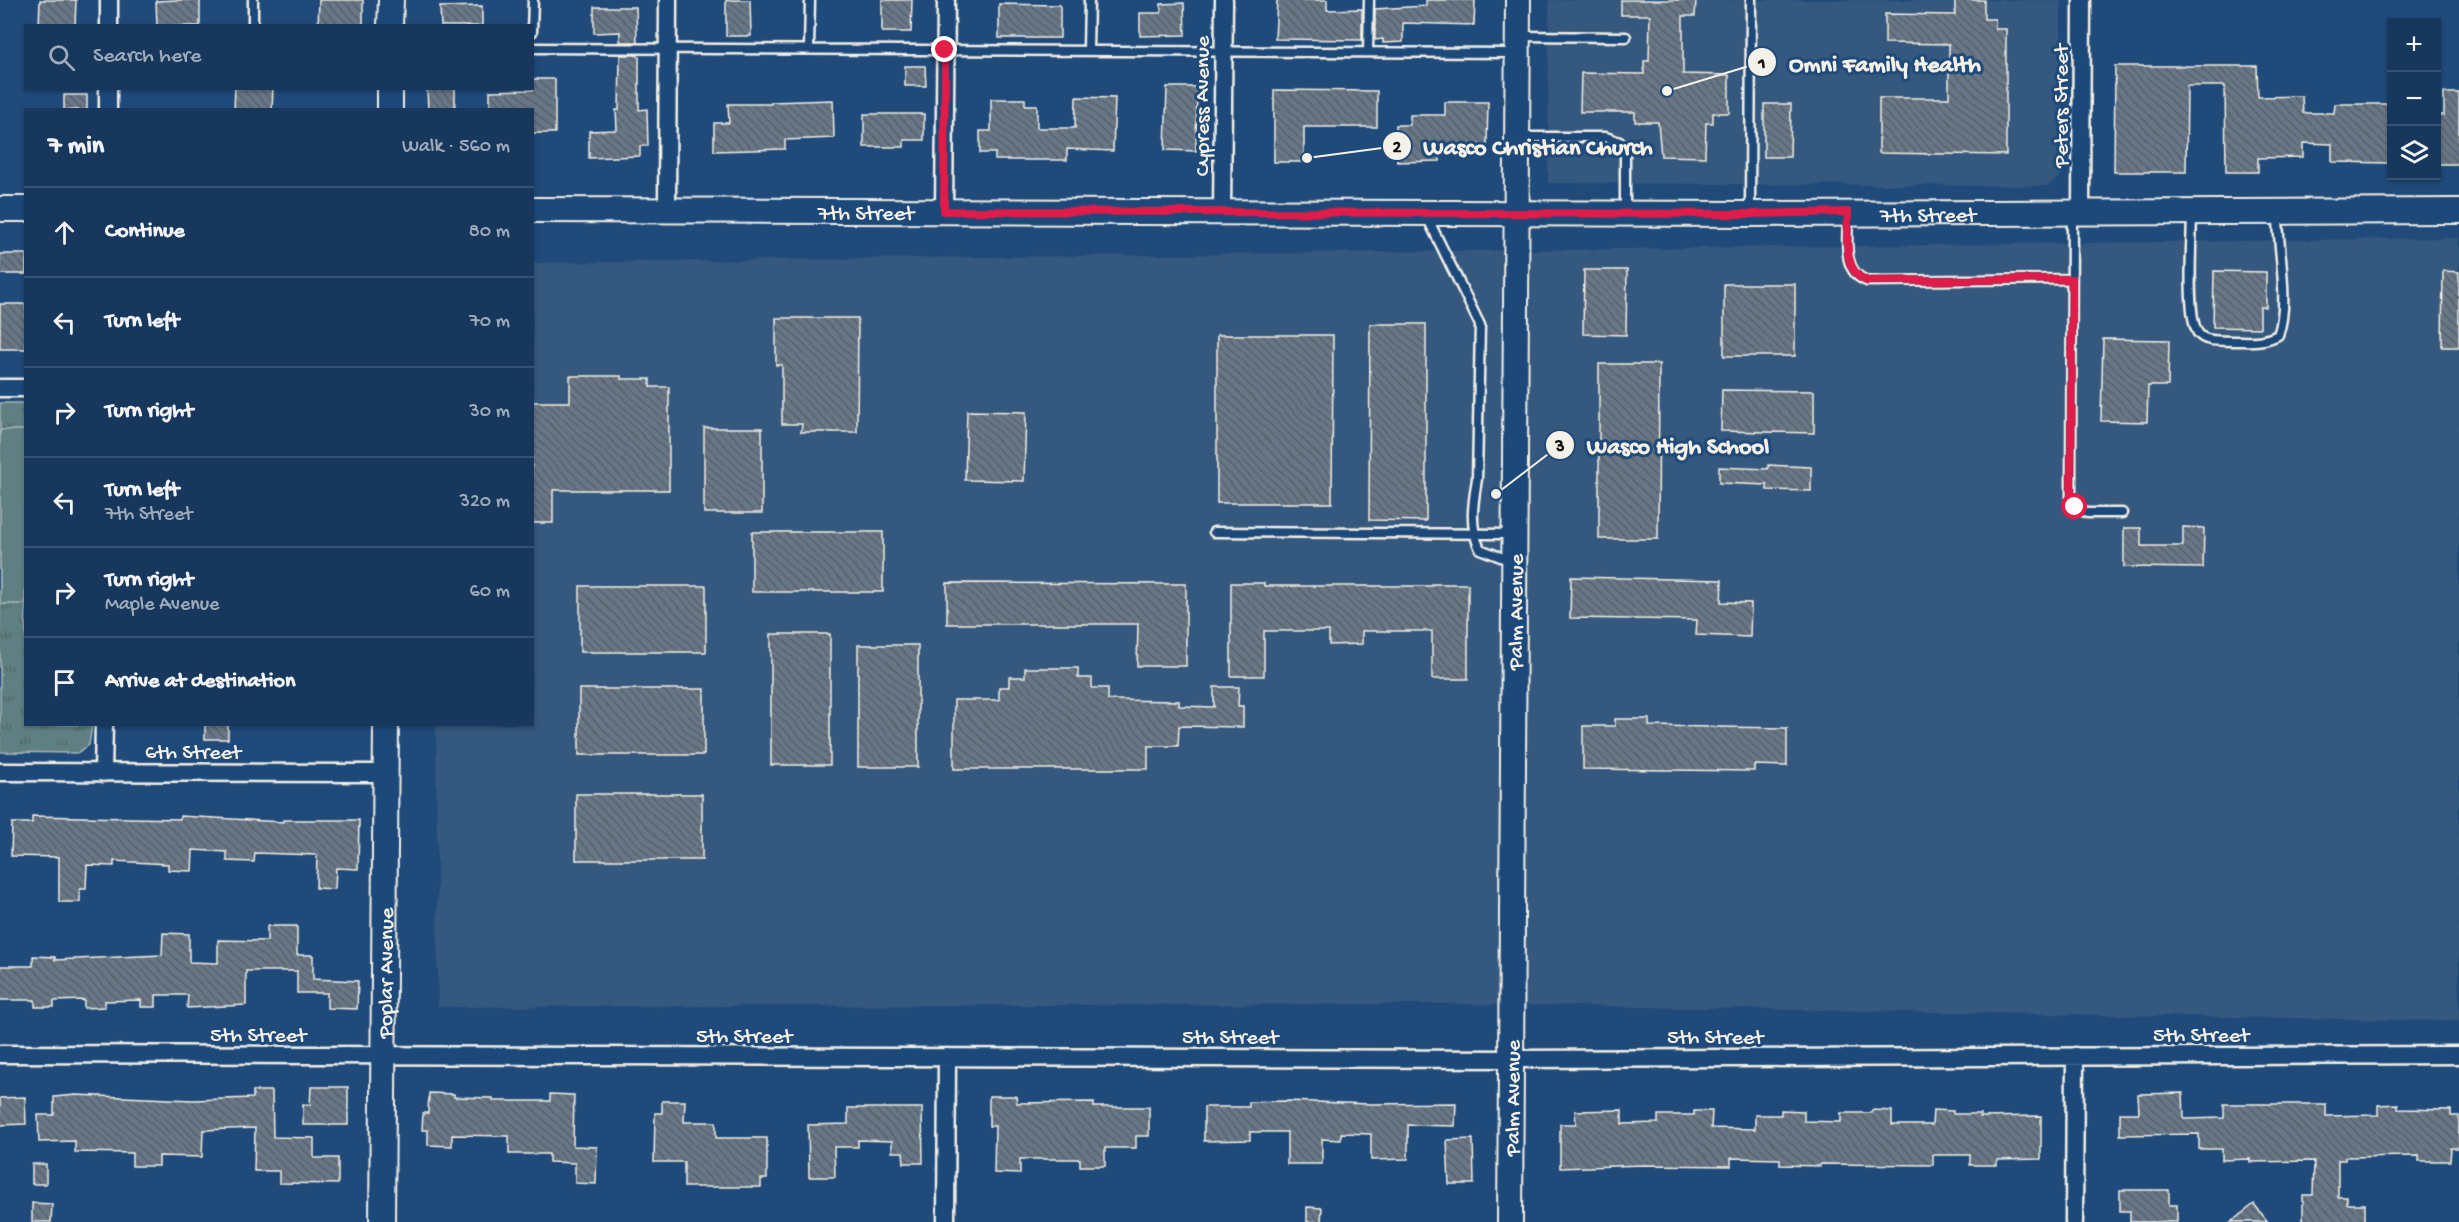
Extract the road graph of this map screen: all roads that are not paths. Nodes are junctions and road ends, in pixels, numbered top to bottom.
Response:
1 (109, 0) edge
2 (253, 0) edge
3 (391, 0) edge
4 (533, 0) edge
5 (668, 0) edge
6 (810, 0) edge
7 (946, 0) edge
8 (1089, 0) edge
9 (1224, 0) edge
10 (1369, 0) edge
11 (1518, 0) edge
12 (1751, 0) edge
13 (2082, 0) edge
14 (109, 24) edge
15 (253, 24) edge
16 (390, 24) edge
17 (532, 24) edge
18 (1626, 37) dead end
19 (1518, 45) junction
20 (534, 48) edge
21 (668, 49) junction
22 (809, 50) junction
23 (945, 50) junction
24 (1088, 50) junction
25 (1223, 51) junction
26 (1368, 52) junction
27 (108, 90) edge
28 (390, 90) edge
29 (108, 108) edge
30 (390, 108) edge
31 (1517, 136) junction
32 (0, 209) edge
33 (24, 209) edge
34 (534, 210) edge
35 (667, 210) junction
36 (944, 211) junction
37 (2192, 211) junction
38 (2278, 211) junction
39 (2459, 211) edge
40 (1222, 212) junction
41 (1848, 212) junction
42 (2076, 212) junction
43 (1425, 213) junction
44 (1517, 213) junction
45 (1625, 214) junction
46 (1750, 214) junction
47 (2072, 279) junction
48 (0, 388) edge
49 (24, 388) edge
50 (2122, 513) dead end
51 (1214, 532) dead end
52 (1473, 534) junction
53 (1514, 534) junction
54 (1514, 562) junction
55 (104, 726) edge
56 (386, 726) edge
57 (0, 772) edge
58 (103, 772) junction
59 (385, 774) junction
60 (0, 1054) edge
61 (383, 1055) junction
62 (2459, 1055) edge
63 (2075, 1056) junction
64 (947, 1057) junction
65 (1511, 1059) junction
66 (382, 1222) edge
67 (946, 1222) edge
68 (1510, 1222) edge
69 (2074, 1222) edge

1 - 14 street
2 - 15 lane
3 - 16 street
4 - 17 lane
5 - 21 street
6 - 22 lane
7 - 23 street
8 - 24 lane
9 - 25 street, Cypress Avenue
10 - 26 lane
11 - 19 street, Palm Avenue
12 - 46 lane
13 - 42 street, Peters Street
18 - 19 lane
19 - 26 lane
19 - 31 street, Palm Avenue
20 - 21 lane
21 - 22 lane
21 - 35 street
22 - 23 lane
23 - 24 lane
23 - 36 street
24 - 25 lane
25 - 26 lane
25 - 40 street, Cypress Avenue
27 - 29 street
28 - 30 street
31 - 44 street, Palm Avenue
31 - 45 lane
32 - 33 street
34 - 35 street, 7th Street
35 - 36 street, 7th Street
36 - 40 street, 7th Street
37 - 38 street, 7th Street
37 - 38 lane
37 - 42 street, 7th Street
38 - 39 street, 7th Street
40 - 43 street, 7th Street
41 - 42 street, 7th Street
41 - 46 street, 7th Street
41 - 47 lane
42 - 47 lane
43 - 44 street, 7th Street
43 - 52 lane
44 - 45 street, 7th Street
44 - 53 street, Palm Avenue
45 - 46 street, 7th Street
47 - 50 lane
48 - 49 street
51 - 52 lane
52 - 53 lane
52 - 54 lane
53 - 54 street, Palm Avenue
54 - 65 street, Palm Avenue
55 - 58 street
56 - 59 street, Poplar Avenue
57 - 58 street, 6th Street
58 - 59 street, 6th Street
59 - 61 street, Poplar Avenue
60 - 61 street, 5th Street
61 - 64 street, 5th Street
61 - 66 street, Poplar Avenue
62 - 63 street, 5th Street
63 - 65 street, 5th Street
63 - 69 street
64 - 65 street, 5th Street
64 - 67 street
65 - 68 street, Palm Avenue

